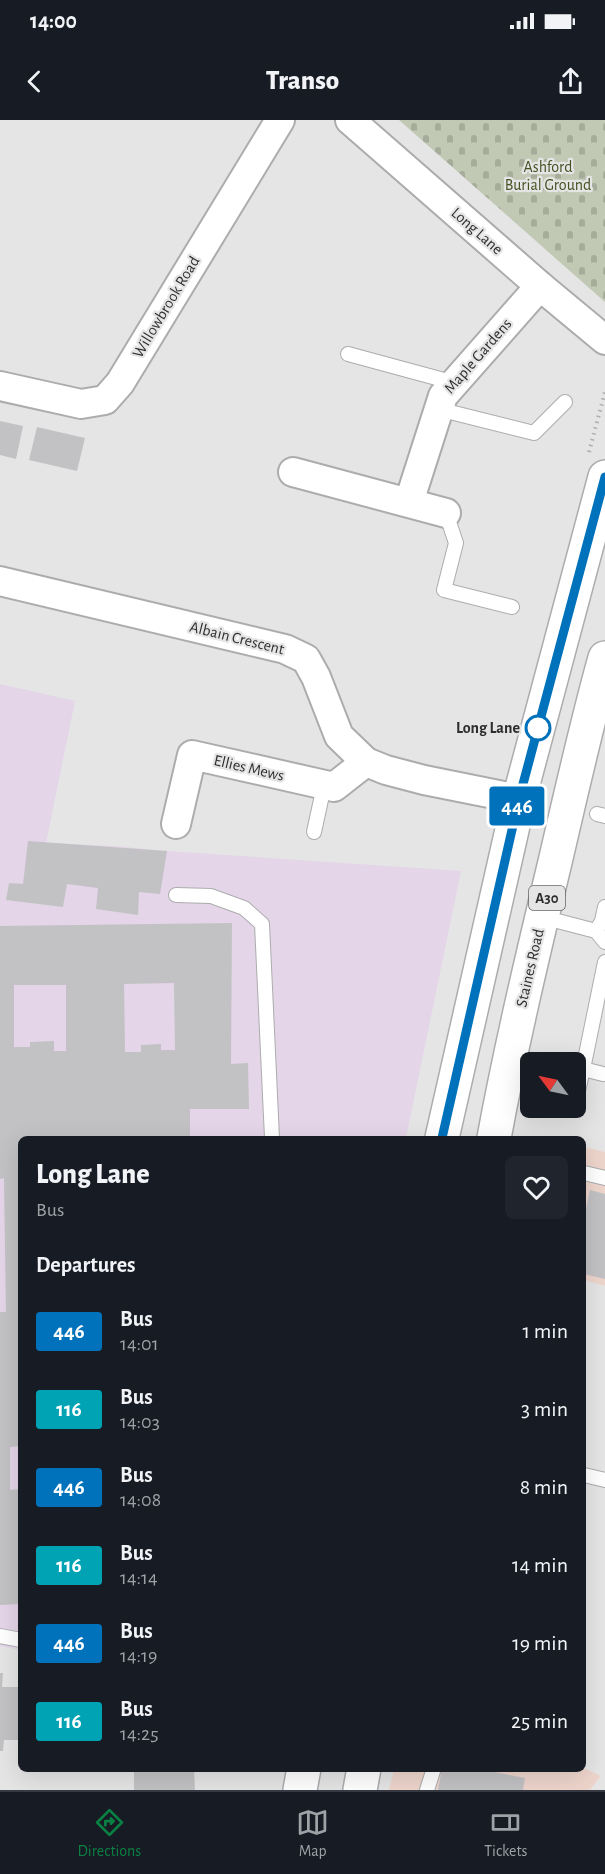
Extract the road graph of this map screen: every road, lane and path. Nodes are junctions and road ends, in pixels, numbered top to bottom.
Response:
1 (280, 120) edge
2 (350, 120) edge
3 (540, 286) junction
4 (605, 340) edge
5 (348, 354) dead end
6 (455, 383) junction
7 (0, 386) edge
8 (565, 402) dead end
9 (438, 409) junction
10 (293, 472) dead end
11 (605, 477) edge
12 (409, 502) junction
13 (446, 513) joint
14 (0, 581) edge
15 (512, 607) dead end
16 (605, 658) edge
17 (600, 699) edge
18 (366, 762) junction
19 (324, 786) junction
20 (519, 799) junction
21 (176, 824) dead end
22 (314, 832) dead end
23 (176, 895) dead end
24 (605, 907) edge
25 (542, 917) junction
26 (601, 936) edge
27 (605, 962) edge
28 (586, 1054) edge
29 (586, 1070) edge
30 (603, 1074) dead end
31 (272, 1136) edge
32 (442, 1136) edge
33 (494, 1136) edge
34 (586, 1173) edge
35 (605, 1178) edge
36 (586, 1475) edge
37 (605, 1480) edge
38 (0, 1636) edge
39 (18, 1639) edge
40 (303, 1772) edge
41 (363, 1772) edge
42 (433, 1772) edge
43 (300, 1790) edge
44 (360, 1790) edge
45 (427, 1790) edge

1 - 7 street, Willowbrook Road
2 - 3 street, Long Lane
3 - 4 street, Long Lane
3 - 6 street, Maple Gardens
5 - 6 lane
6 - 9 street, Maple Gardens
8 - 9 lane
9 - 12 street, Maple Gardens
10 - 12 street
11 - 20 highway
12 - 13 street
13 - 15 lane
14 - 18 street, Albain Crescent
16 - 17 highway, Staines Road / A30
17 - 25 highway, Staines Road / A30
18 - 19 street
18 - 20 street, Albain Crescent
19 - 21 street, Ellies Mews
19 - 22 lane
20 - 32 highway
23 - 31 lane
24 - 26 lane
25 - 26 lane
25 - 33 highway, Staines Road / A30
27 - 28 lane
29 - 30 lane
34 - 35 lane
36 - 37 lane
38 - 39 lane
40 - 43 highway
41 - 44 highway
42 - 45 lane

